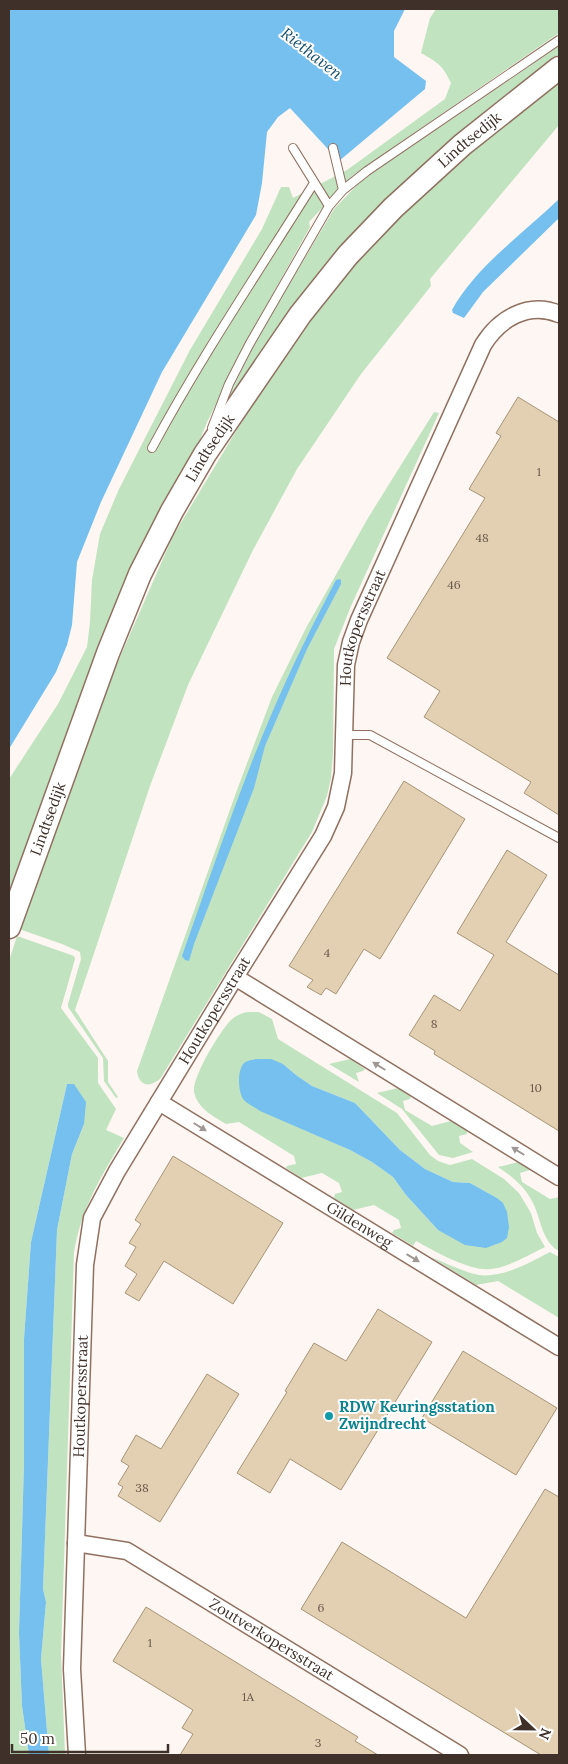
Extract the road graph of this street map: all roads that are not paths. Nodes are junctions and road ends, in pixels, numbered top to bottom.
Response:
1 (559, 40) edge
2 (559, 68) edge
3 (293, 148) dead end
4 (334, 148) dead end
5 (314, 183) junction
6 (343, 190) junction
7 (329, 206) junction
8 (559, 314) edge
9 (152, 448) dead end
10 (205, 454) junction
11 (344, 735) junction
12 (559, 838) edge
13 (9, 927) edge
14 (235, 977) junction
15 (158, 1102) junction
16 (559, 1177) edge
17 (559, 1347) edge
18 (76, 1543) junction
19 (77, 1755) edge
20 (460, 1755) edge

1 - 6 lane
2 - 10 street, Lindtsedijk
3 - 5 lane
4 - 6 lane
5 - 7 lane
5 - 9 lane
6 - 7 lane
7 - 10 lane
8 - 11 street, Houtkopersstraat
10 - 13 street, Lindtsedijk
11 - 12 lane
11 - 14 street, Houtkopersstraat
14 - 15 street, Houtkopersstraat
16 -> 14 street
15 -> 17 street, Gildenweg
15 - 18 street, Houtkopersstraat
18 - 19 street, Houtkopersstraat
18 - 20 street, Zoutverkopersstraat

